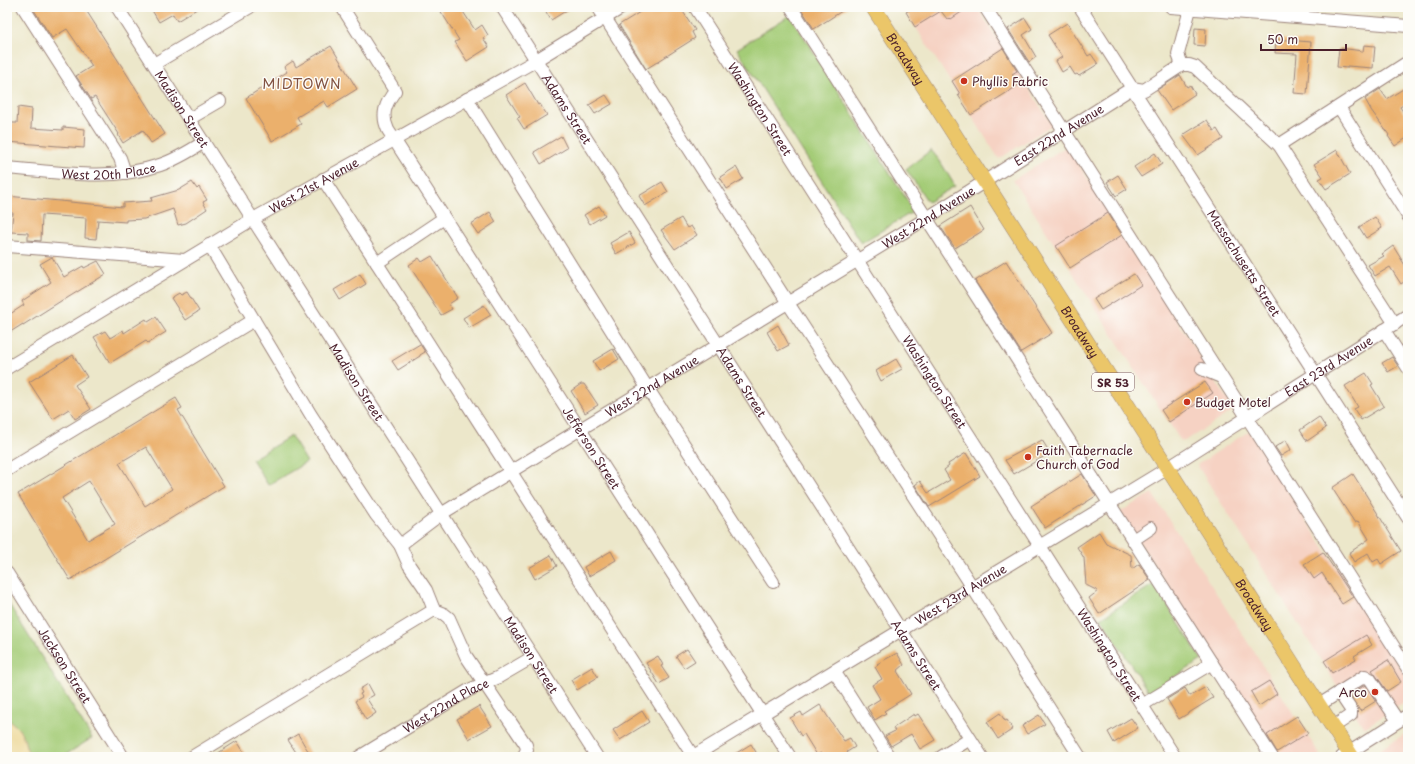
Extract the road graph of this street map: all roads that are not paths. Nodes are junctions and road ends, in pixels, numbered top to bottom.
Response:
1 (23, 7) edge
2 (117, 7) edge
3 (250, 7) edge
4 (342, 7) edge
5 (502, 7) edge
6 (598, 7) edge
7 (623, 7) edge
8 (695, 7) edge
9 (791, 7) edge
10 (873, 7) edge
11 (984, 7) edge
12 (1080, 7) edge
13 (1171, 7) edge
14 (1190, 9) junction
15 (605, 18) junction
16 (1408, 26) edge
17 (536, 60) junction
18 (154, 64) junction
19 (1407, 64) edge
20 (1182, 65) junction
21 (1132, 88) junction
22 (467, 99) junction
23 (220, 101) dead end
24 (1339, 107) junction
25 (189, 120) junction
26 (1064, 132) junction
27 (394, 139) junction
28 (204, 142) junction
29 (1279, 146) junction
30 (7, 168) edge
31 (125, 173) junction
32 (323, 180) junction
33 (985, 183) junction
34 (1408, 216) edge
35 (444, 218) junction
36 (927, 218) junction
37 (253, 219) junction
38 (209, 245) junction
39 (7, 246) edge
40 (184, 260) junction
41 (857, 261) junction
42 (377, 263) junction
43 (788, 303) junction
44 (1408, 315) edge
45 (254, 320) junction
46 (1395, 324) junction
47 (1384, 330) junction
48 (719, 346) junction
49 (7, 368) edge
50 (1408, 368) edge
51 (1202, 369) dead end
52 (1316, 374) junction
53 (1221, 377) junction
54 (648, 389) junction
55 (1248, 418) junction
56 (580, 429) junction
57 (1168, 468) junction
58 (7, 470) edge
59 (511, 472) junction
60 (1110, 503) junction
61 (441, 514) junction
62 (1408, 518) edge
63 (1151, 528) dead end
64 (1133, 540) junction
65 (400, 545) junction
66 (1040, 545) junction
67 (7, 573) edge
68 (773, 582) dead end
69 (973, 587) junction
70 (434, 610) junction
71 (901, 630) junction
72 (533, 657) junction
73 (1212, 663) junction
74 (1408, 669) edge
75 (834, 671) junction
76 (485, 684) junction
77 (1339, 692) junction
78 (1319, 705) junction
79 (1142, 706) junction
80 (762, 714) junction
81 (1403, 718) edge
82 (1333, 727) junction
83 (970, 739) junction
84 (1348, 755) edge
85 (123, 757) edge
86 (192, 757) edge
87 (359, 757) edge
88 (523, 757) edge
89 (597, 757) edge
90 (693, 757) edge
91 (790, 757) edge
92 (889, 757) edge
93 (941, 757) edge
94 (982, 757) edge
95 (1080, 757) edge
96 (1175, 757) edge
97 (1272, 757) edge

1 - 31 street
2 - 18 street, Madison Street
3 - 18 street
4 - 27 street, Jefferson Street
5 - 17 street, Adams Street
6 - 15 street
7 - 15 street, West 21st Avenue
8 - 41 street, Washington Street
9 - 36 street
10 - 33 main road, Broadway / SR 53
11 - 26 street
12 - 21 street, Massachusetts Street
13 - 14 street
14 - 16 street
14 - 20 street
15 - 17 street, West 21st Avenue
15 - 43 street
17 - 22 street, West 21st Avenue
17 - 48 street, Adams Street
18 - 25 street, Madison Street
19 - 24 street
20 - 21 street
20 - 29 street
21 - 26 street, East 22nd Avenue
21 - 52 street, Massachusetts Street
22 - 27 street, West 21st Avenue
22 - 54 street
23 - 25 street
24 - 29 street
24 - 34 street
25 - 28 street, Madison Street
26 - 33 street, East 22nd Avenue
26 - 53 street
27 - 32 street, West 21st Avenue
27 - 35 street, Jefferson Street
28 - 31 street, West 20th Place
28 - 37 street, Madison Street
29 - 46 street
30 - 31 street, West 20th Place
32 - 37 street, West 21st Avenue
32 - 42 street
33 - 36 street, West 22nd Avenue
33 - 57 main road, Broadway / SR 53
35 - 42 street
35 - 56 street, Jefferson Street
36 - 41 street, West 22nd Avenue
36 - 60 street
37 - 38 street, West 21st Avenue
37 - 61 street, Madison Street
38 - 40 street, West 21st Avenue
38 - 45 street
39 - 40 street
40 - 49 street, West 21st Avenue
41 - 43 street, West 22nd Avenue
41 - 66 street, Washington Street
42 - 59 street
43 - 48 street, West 22nd Avenue
43 - 69 street
44 - 46 street, East 23rd Avenue
45 - 58 street
45 - 65 street
46 - 47 street, East 23rd Avenue
47 - 50 street
47 - 52 street, East 23rd Avenue
48 - 54 street, West 22nd Avenue
48 - 71 street, Adams Street
51 - 53 street
52 - 55 street, East 23rd Avenue
52 - 62 street, Massachusetts Street
53 - 55 street
54 - 56 street, West 22nd Avenue
54 - 68 street
55 - 57 street, East 23rd Avenue
55 - 74 street
56 - 59 street, West 22nd Avenue
56 - 80 street, Jefferson Street
57 - 60 street, West 23rd Avenue
57 - 78 main road, Broadway / SR 53
59 - 61 street, West 22nd Avenue
59 - 90 street
60 - 64 street
60 - 66 street, West 23rd Avenue
61 - 65 street, West 22nd Avenue
61 - 72 street, Madison Street
63 - 64 street
64 - 73 street
65 - 70 street
66 - 69 street, West 23rd Avenue
66 - 79 street, Washington Street
67 - 85 street, Jackson Street
69 - 71 street, West 23rd Avenue
69 - 95 street
70 - 76 street
70 - 86 street
71 - 75 street, West 23rd Avenue
71 - 83 street, Adams Street
72 - 76 street, West 22nd Place
72 - 89 street, Madison Street
73 - 79 street
73 - 97 street
75 - 80 street, West 23rd Avenue
75 - 92 street
76 - 87 street, West 22nd Place
76 - 88 street
77 - 78 street
77 - 81 street
77 - 82 street
78 - 82 main road, Broadway / SR 53
79 - 96 street, Washington Street
80 - 90 street, West 23rd Avenue
80 - 91 street, Jefferson Street
81 - 84 street
82 - 84 main road, Broadway / SR 53
83 - 93 street
83 - 94 street, Adams Street

